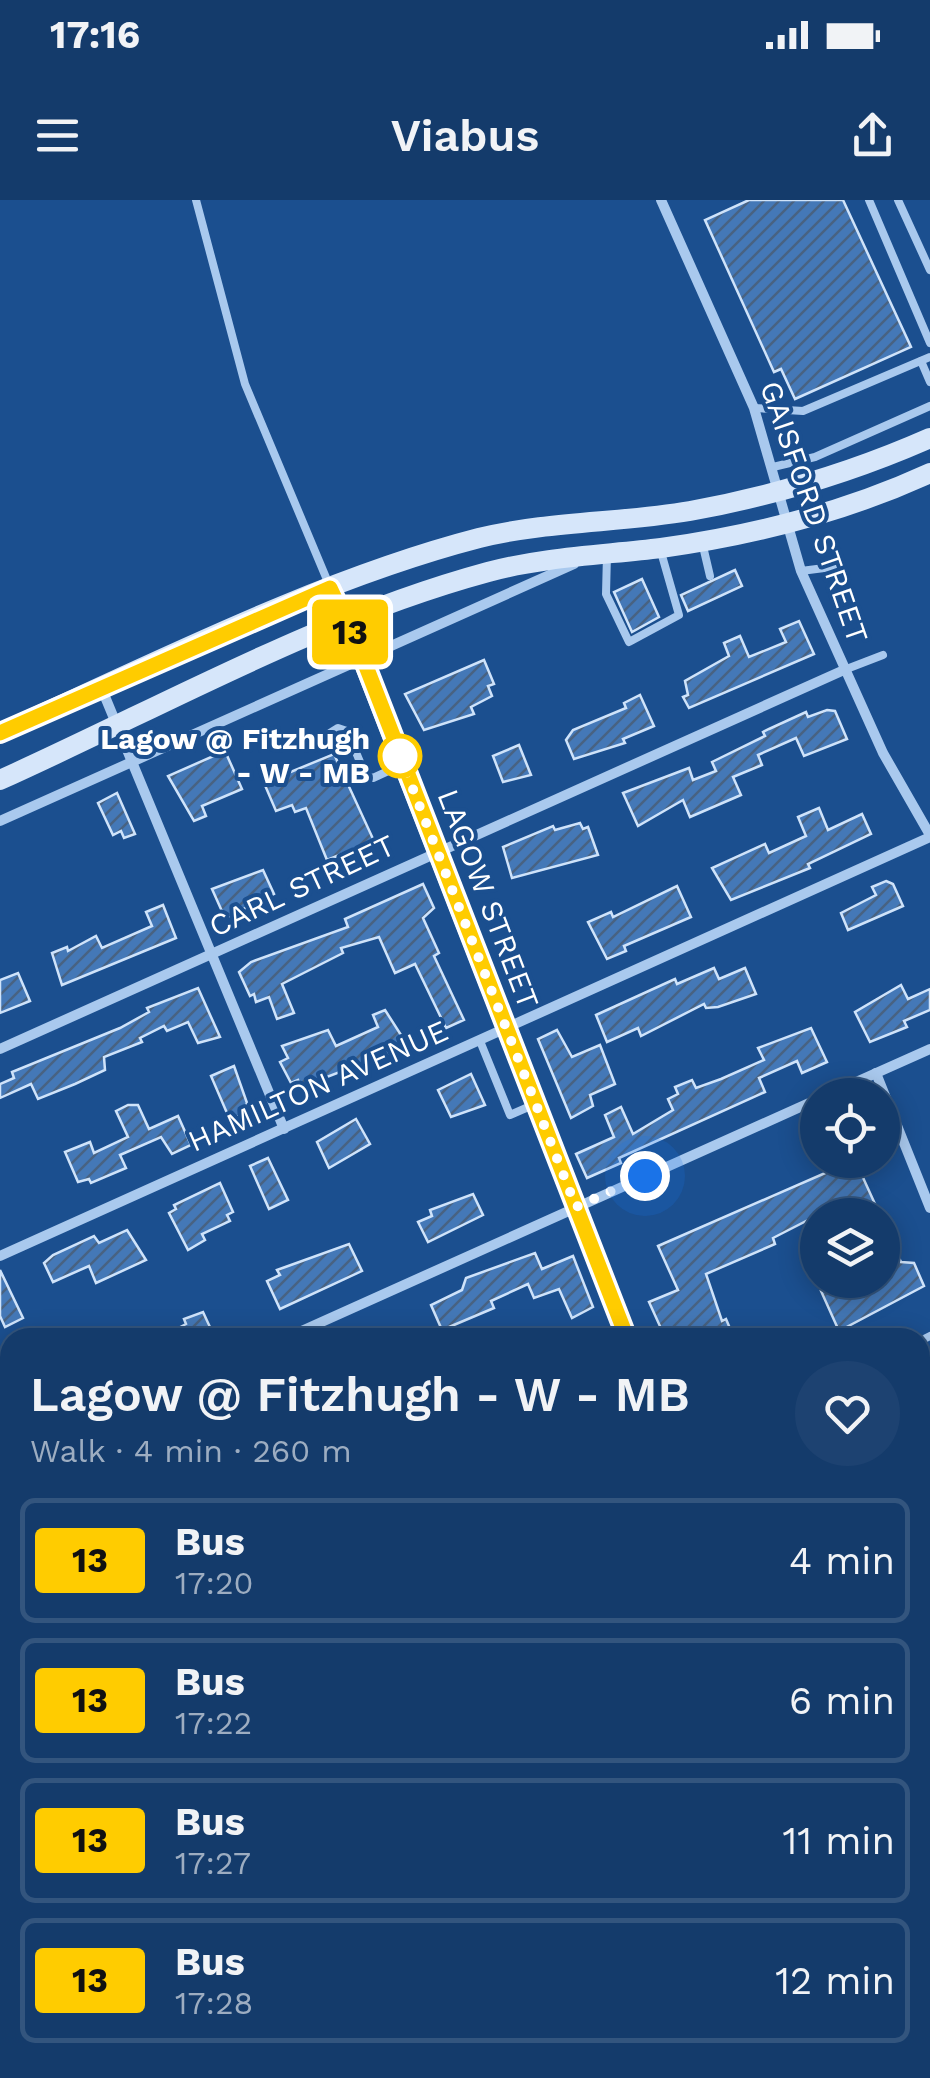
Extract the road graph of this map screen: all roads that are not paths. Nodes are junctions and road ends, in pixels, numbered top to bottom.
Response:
1 (196, 200) edge
2 (661, 200) edge
3 (869, 200) edge
4 (898, 200) edge
5 (930, 270) edge
6 (930, 343) edge
7 (925, 359) edge
8 (930, 382) edge
9 (930, 406) edge
10 (754, 408) junction
11 (930, 438) edge
12 (773, 468) junction
13 (930, 474) edge
14 (780, 492) junction
15 (788, 526) junction
16 (702, 542) junction
17 (660, 548) junction
18 (598, 556) junction
19 (840, 566) dead end
20 (801, 571) junction
21 (710, 576) dead end
22 (330, 588) junction
23 (345, 620) junction
24 (883, 654) dead end
25 (364, 661) junction
26 (844, 670) junction
27 (102, 688) junction
28 (118, 727) junction
29 (0, 733) edge
30 (330, 733) dead end
31 (132, 763) junction
32 (404, 764) junction
33 (0, 780) edge
34 (0, 821) edge
35 (930, 836) edge
36 (438, 851) junction
37 (212, 954) junction
38 (507, 1029) junction
39 (480, 1041) junction
40 (0, 1049) edge
41 (930, 1049) edge
42 (520, 1062) junction
43 (493, 1073) junction
44 (876, 1073) junction
45 (865, 1078) edge
46 (536, 1104) junction
47 (800, 1107) edge
48 (284, 1129) junction
49 (576, 1207) junction
50 (930, 1208) edge
51 (0, 1256) edge
52 (308, 1328) edge
53 (623, 1328) edge

1 - 22 lane, LAGOW STREET
2 - 10 street, GAISFORD STREET
3 - 6 lane
4 - 5 lane
7 - 8 lane
7 - 10 lane
9 - 12 lane
10 - 12 street, GAISFORD STREET
11 - 14 main road
12 - 14 street, GAISFORD STREET
13 - 15 main road
14 - 15 street, GAISFORD STREET
14 - 22 main road
15 - 16 main road
15 - 20 street, GAISFORD STREET
16 - 17 main road
16 - 21 lane
17 - 18 main road
17 - 18 lane
18 - 23 main road
18 - 25 street
19 - 20 lane
20 - 26 street, GAISFORD STREET
22 - 23 main road, LAGOW STREET
22 - 27 main road
23 - 25 main road, LAGOW STREET
23 - 28 main road
24 - 26 lane
25 - 31 street
25 - 32 main road, LAGOW STREET
26 - 35 street, GAISFORD STREET
26 - 36 street, CARL STREET
27 - 28 street
27 - 29 main road
28 - 31 street
28 - 33 main road
30 - 32 lane
31 - 34 street
31 - 37 street
32 - 36 main road, LAGOW STREET
35 - 38 street, HAMILTON AVENUE
36 - 37 street, CARL STREET
36 - 38 main road, LAGOW STREET
37 - 40 street, CARL STREET
37 - 48 street
38 - 39 street, HAMILTON AVENUE
38 - 42 main road, LAGOW STREET
39 - 43 lane
39 - 48 street, HAMILTON AVENUE
41 - 44 street
42 - 43 lane
42 - 46 main road, LAGOW STREET
43 - 46 lane
44 - 45 street
44 - 50 street
46 - 49 main road, LAGOW STREET
47 - 49 street
48 - 51 street, HAMILTON AVENUE
49 - 52 street
49 - 53 main road, LAGOW STREET

